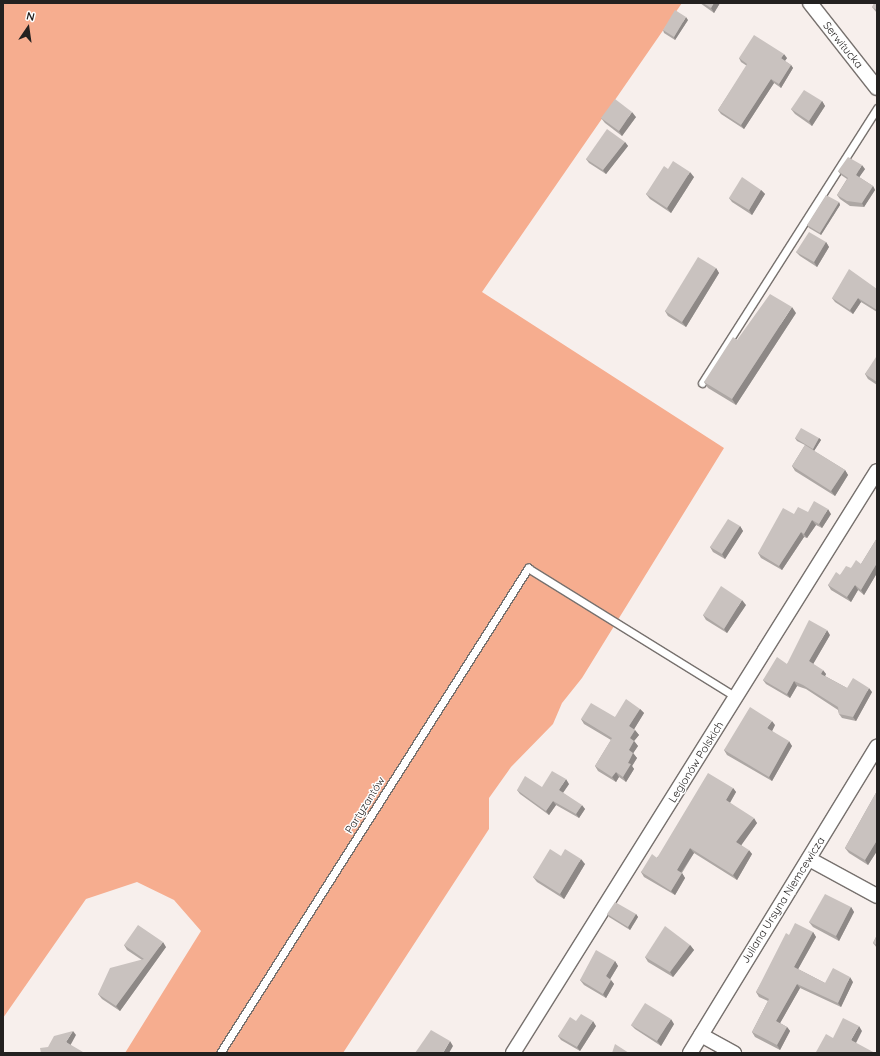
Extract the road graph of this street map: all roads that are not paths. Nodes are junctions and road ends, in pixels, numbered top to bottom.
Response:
1 (810, 3) edge
2 (877, 88) edge
3 (877, 108) edge
4 (702, 383) dead end
5 (877, 471) edge
6 (736, 697) junction
7 (877, 747) edge
8 (809, 859) junction
9 (877, 896) edge
10 (700, 1035) junction
11 (220, 1053) edge
12 (513, 1053) edge
13 (690, 1053) edge
14 (734, 1053) edge

1 - 2 street, Serwitucka
3 - 4 lane
5 - 6 street, Legionów Polskich
6 - 11 lane, Partyzantów
6 - 12 street, Legionów Polskich
7 - 8 street, Juliana Ursyna Niemcewicza
8 - 9 street
8 - 10 street, Juliana Ursyna Niemcewicza
10 - 13 street, Juliana Ursyna Niemcewicza
10 - 14 street

